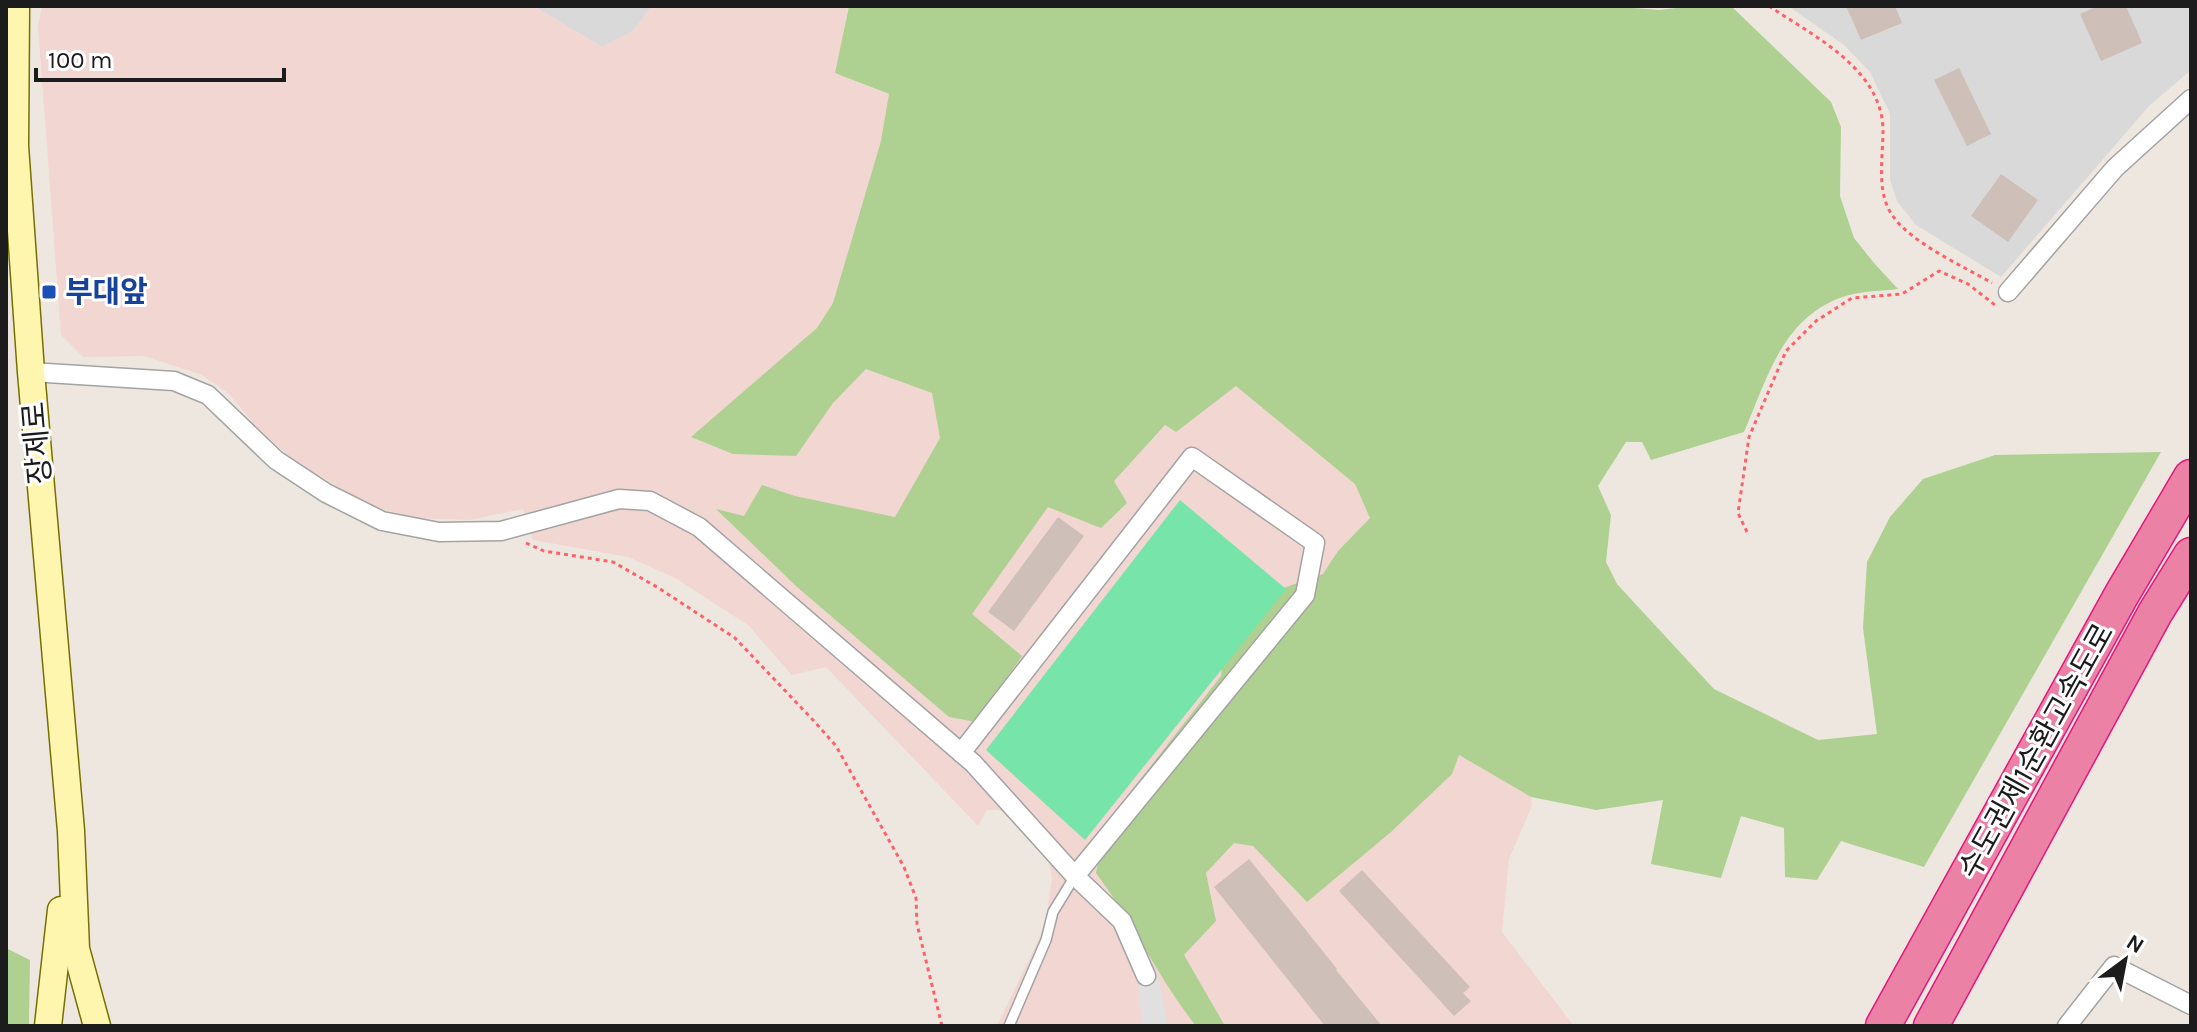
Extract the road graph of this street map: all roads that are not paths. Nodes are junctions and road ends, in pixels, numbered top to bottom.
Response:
1 (16, 6) edge
2 (2191, 99) edge
3 (2008, 292) road end
4 (31, 372) junction
5 (2191, 477) edge
6 (2191, 555) edge
7 (961, 753) junction
8 (71, 831) junction
9 (1075, 876) junction
10 (1146, 976) dead end
11 (2191, 1005) edge
12 (48, 1026) edge
13 (97, 1026) edge
14 (1009, 1026) edge
15 (1883, 1026) edge
16 (1931, 1026) edge
17 (2067, 1026) edge

1 - 4 main road, 장제로
2 - 3 street
4 - 7 street
4 - 8 main road, 장제로
5 - 15 highway, 수도권제1순환고속도로
6 - 16 highway, 수도권제1순환고속도로
7 - 9 street
7 - 9 street
8 - 12 main road, 장제로
8 - 13 main road, 장제로
9 - 10 street
9 - 14 lane
11 - 17 street

